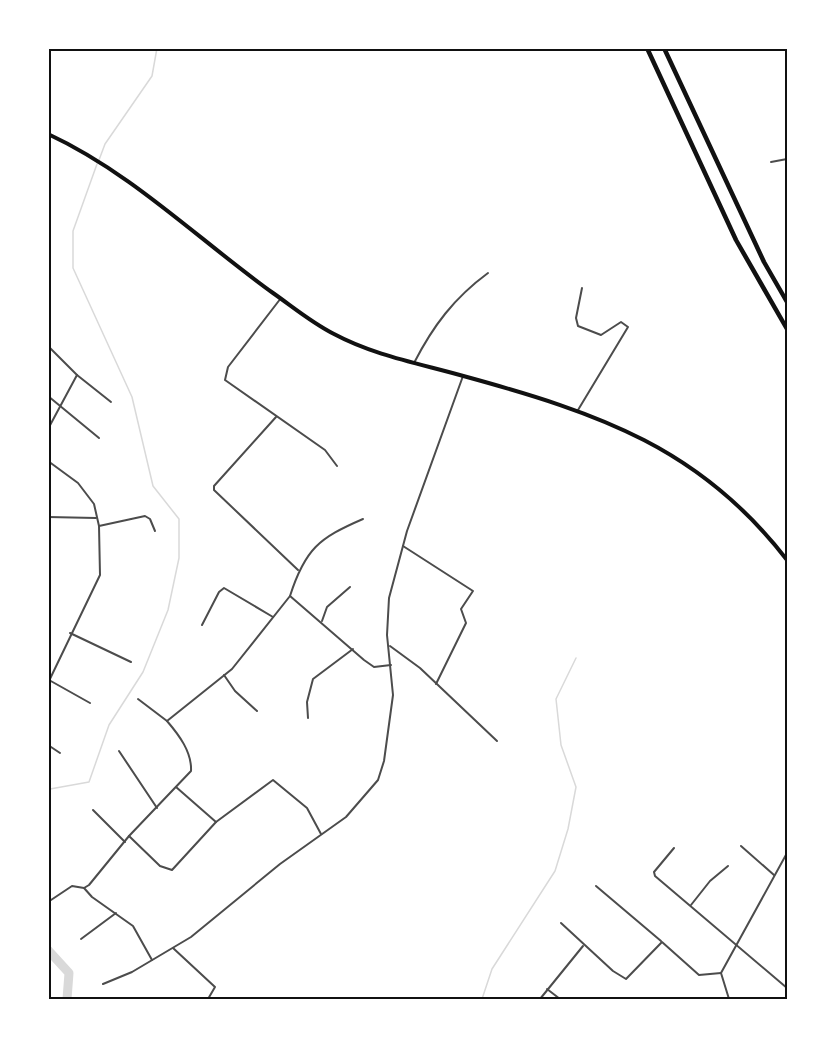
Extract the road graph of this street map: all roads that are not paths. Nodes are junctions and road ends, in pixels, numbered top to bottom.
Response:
1 (647, 48) edge
2 (664, 48) edge
3 (48, 134) edge
4 (787, 159) edge
5 (771, 162) dead end
6 (488, 273) dead end
7 (582, 288) dead end
8 (280, 298) junction
9 (787, 302) edge
10 (787, 329) edge
11 (48, 346) edge
12 (414, 363) junction
13 (77, 375) junction
14 (463, 376) junction
15 (48, 396) edge
16 (111, 402) dead end
17 (59, 405) junction
18 (578, 410) junction
19 (277, 416) junction
20 (48, 429) edge
21 (99, 438) dead end
22 (48, 461) edge
23 (337, 466) dead end
24 (48, 517) edge
25 (97, 518) junction
26 (363, 519) dead end
27 (99, 526) junction
28 (155, 531) dead end
29 (403, 546) junction
30 (787, 560) edge
31 (298, 570) junction
32 (350, 587) dead end
33 (290, 596) junction
34 (273, 617) junction
35 (322, 621) junction
36 (202, 625) dead end
37 (70, 633) junction
38 (390, 646) junction
39 (353, 649) junction
40 (131, 663) dead end
41 (391, 665) junction
42 (224, 675) junction
43 (49, 681) edge
44 (436, 684) junction
45 (138, 699) dead end
46 (90, 703) dead end
47 (257, 711) dead end
48 (308, 718) dead end
49 (167, 721) junction
50 (497, 741) dead end
51 (48, 745) edge
52 (119, 751) dead end
53 (60, 753) dead end
54 (176, 787) junction
55 (157, 808) junction
56 (93, 810) dead end
57 (216, 822) junction
58 (321, 834) junction
59 (129, 836) junction
60 (125, 842) junction
61 (741, 846) dead end
62 (674, 848) dead end
63 (787, 853) edge
64 (728, 866) dead end
65 (774, 874) junction
66 (596, 886) dead end
67 (84, 888) junction
68 (48, 902) edge
69 (691, 906) junction
70 (116, 913) junction
71 (561, 923) dead end
72 (81, 939) dead end
73 (662, 942) junction
74 (583, 946) junction
75 (736, 946) junction
76 (173, 948) junction
77 (152, 960) junction
78 (721, 973) junction
79 (104, 984) dead end
80 (547, 988) junction
81 (787, 988) edge
82 (208, 999) edge
83 (540, 999) edge
84 (560, 999) edge
85 (729, 999) edge

1 - 10 highway
2 - 9 highway
3 - 8 highway
4 - 5 street
6 - 12 street
7 - 18 street
8 - 12 highway
8 - 19 street
11 - 13 street
12 - 14 highway
13 - 16 street
13 - 17 street
14 - 18 highway
14 - 29 street
15 - 17 street
17 - 20 street
17 - 21 street
18 - 30 highway
19 - 23 street
19 - 31 street
22 - 25 street
24 - 25 street
25 - 27 street
26 - 31 street
27 - 28 street
27 - 37 street
29 - 38 street
29 - 44 street
31 - 33 street
32 - 35 street
33 - 34 street
33 - 35 street
34 - 36 street
34 - 42 street
35 - 39 street
37 - 40 street
37 - 43 street
38 - 41 street
38 - 44 street
39 - 41 street
39 - 48 street
41 - 58 street
42 - 47 street
42 - 49 street
43 - 46 street
44 - 50 street
45 - 49 street
49 - 54 street
51 - 53 street
52 - 55 street
54 - 55 street
54 - 57 street
55 - 59 street
56 - 60 street
57 - 58 street
57 - 59 street
58 - 76 street
59 - 60 street
60 - 67 street
61 - 65 street
62 - 69 street
63 - 65 street
64 - 69 street
65 - 75 street
66 - 73 street
67 - 68 street
67 - 70 street
69 - 75 street
70 - 72 street
70 - 77 street
71 - 74 street
73 - 74 street
73 - 78 street
74 - 80 street
75 - 78 street
75 - 81 street
76 - 77 street
76 - 82 street
77 - 79 street
78 - 85 street
80 - 83 street
80 - 84 street

